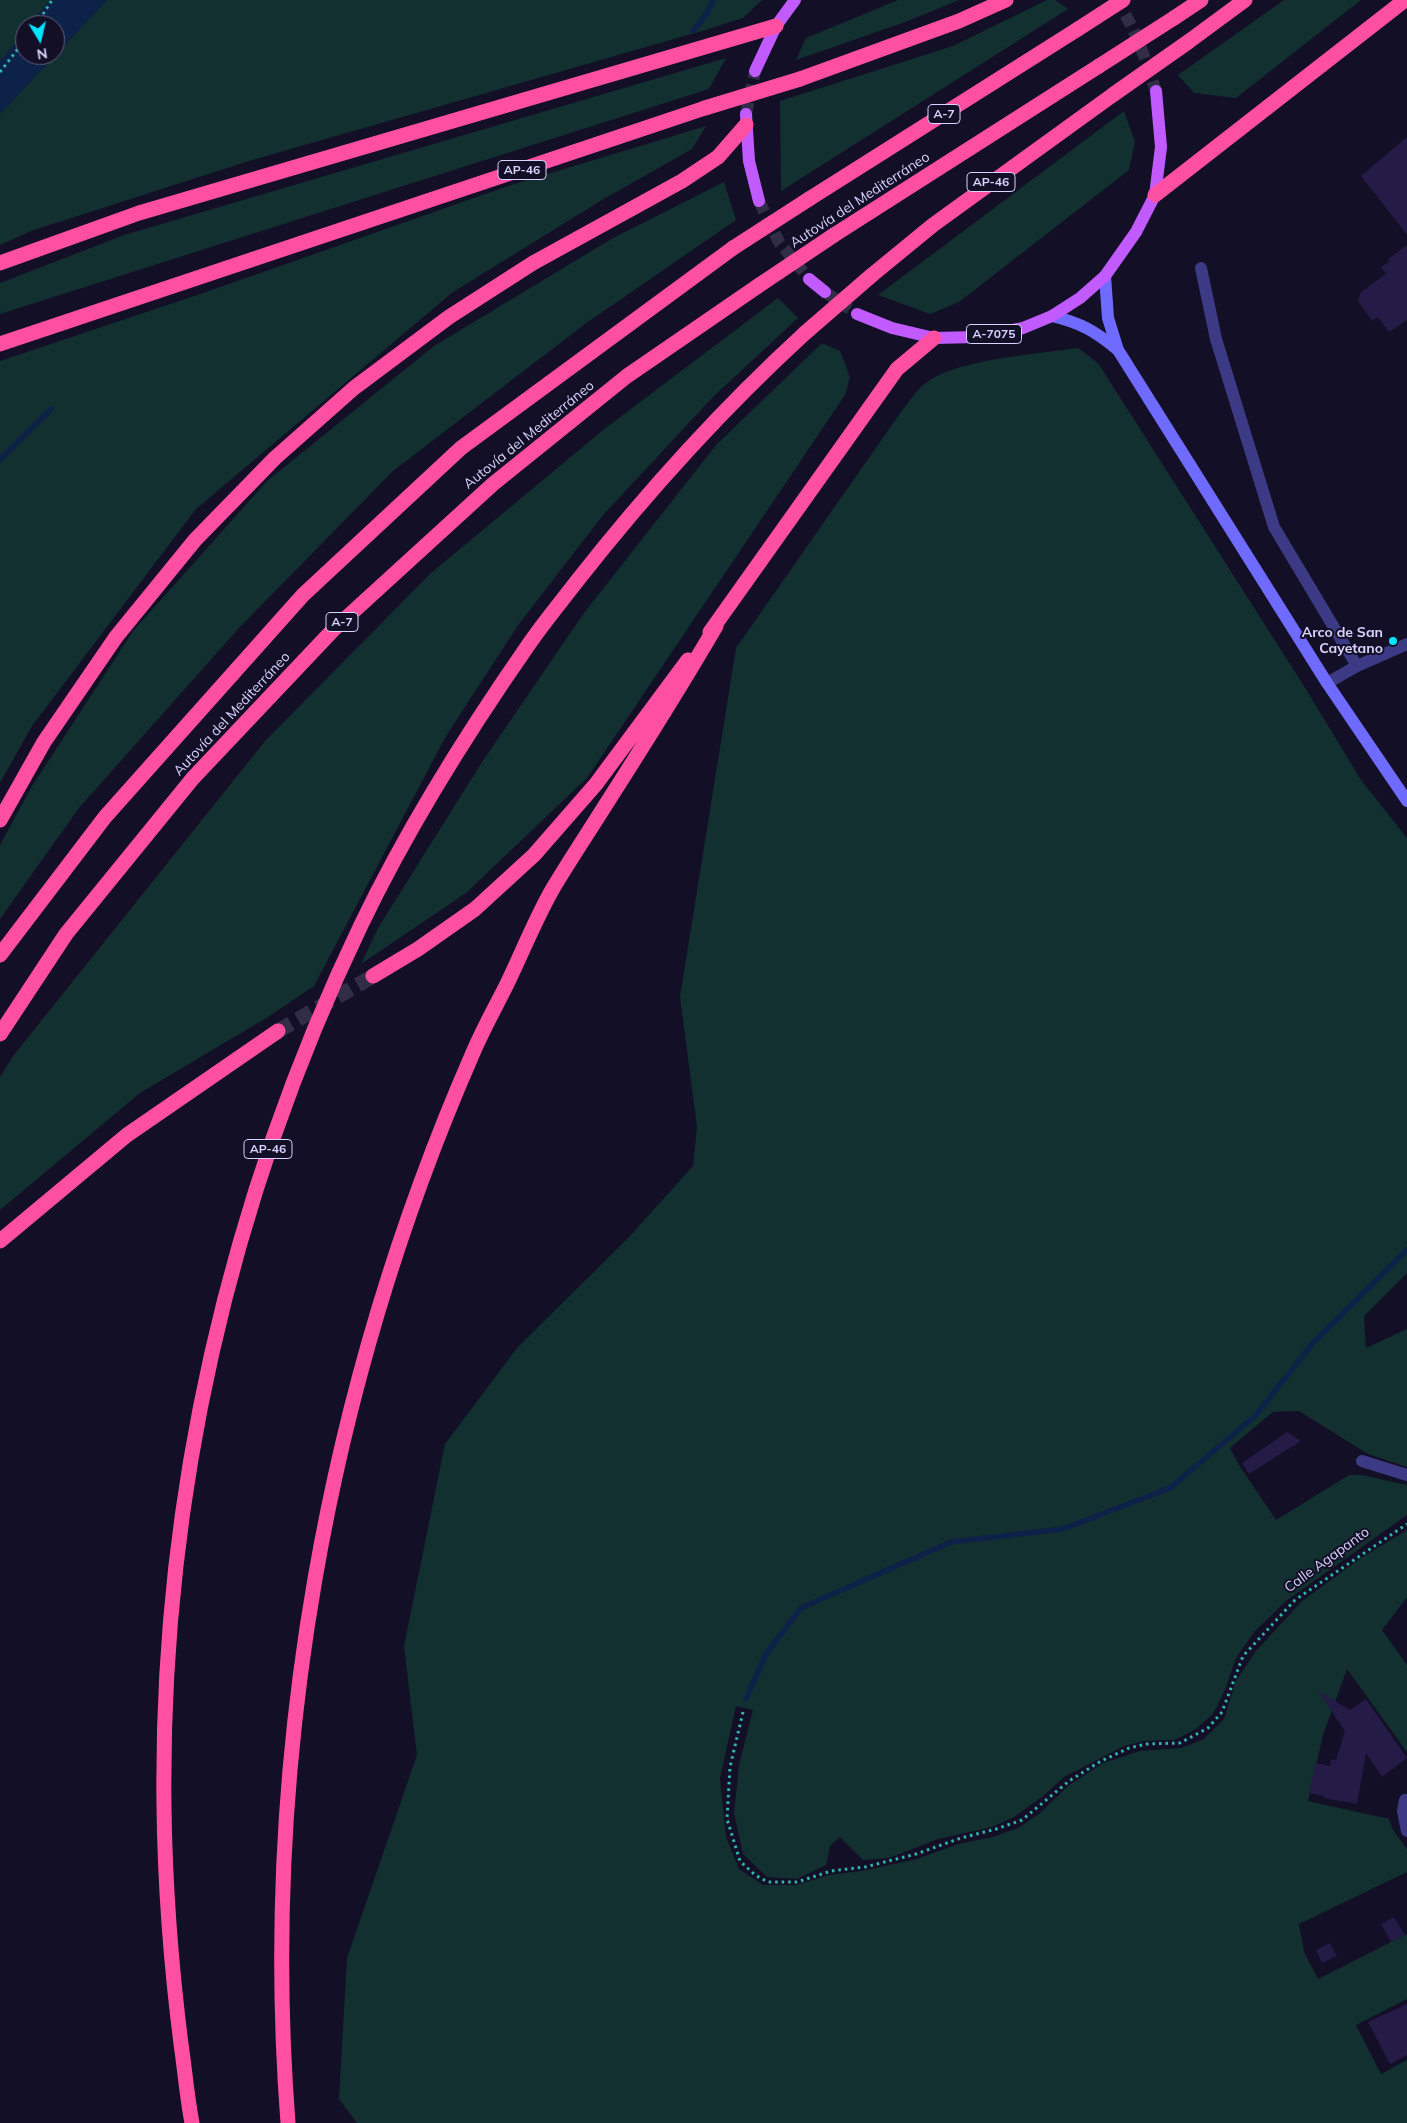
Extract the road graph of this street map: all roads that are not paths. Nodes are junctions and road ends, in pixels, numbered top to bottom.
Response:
1 (796, 0) edge
2 (1006, 0) edge
3 (1122, 0) edge
4 (1201, 0) edge
5 (1245, 0) edge
6 (1405, 0) edge
7 (776, 26) junction
8 (755, 71) tunnel mouth
9 (1156, 90) tunnel mouth
10 (746, 120) joint
11 (1155, 195) junction
12 (759, 201) tunnel mouth
13 (0, 263) edge
14 (1201, 268) dead end
15 (1104, 276) junction
16 (809, 279) tunnel mouth
17 (825, 292) tunnel mouth
18 (857, 314) tunnel mouth
19 (1052, 316) junction
20 (934, 338) junction
21 (0, 344) edge
22 (1118, 350) junction
23 (716, 626) junction
24 (1407, 644) edge
25 (1357, 666) junction
26 (1327, 683) junction
27 (1407, 801) edge
28 (0, 820) edge
29 (0, 955) edge
30 (373, 976) tunnel mouth
31 (278, 1031) tunnel mouth
32 (0, 1034) edge
33 (0, 1241) edge
34 (1362, 1462) dead end
35 (1407, 1475) edge
36 (1405, 1800) dead end
37 (1407, 1830) edge
38 (192, 2123) edge
39 (288, 2123) edge

1 - 7 main road
2 - 21 highway, AP-46, bridge
3 - 29 highway, Autovía del Mediterráneo / A-7, bridge
4 - 32 highway, Autovía del Mediterráneo / A-7, bridge
5 - 38 highway, AP-46, bridge
6 - 11 highway
7 - 8 main road
7 - 13 highway
9 - 11 main road, A-7075
10 - 12 main road
10 - 28 highway
11 - 15 main road, A-7075
14 - 25 street
15 - 19 main road, A-7075
15 - 22 main road
16 - 17 main road
18 - 20 main road, A-7075
19 - 20 main road, A-7075
19 - 22 main road
20 - 23 highway
22 - 26 main road
23 - 30 highway
23 - 39 highway
24 - 25 street
25 - 26 street
26 - 27 main road
31 - 33 highway
34 - 35 street
36 - 37 street

